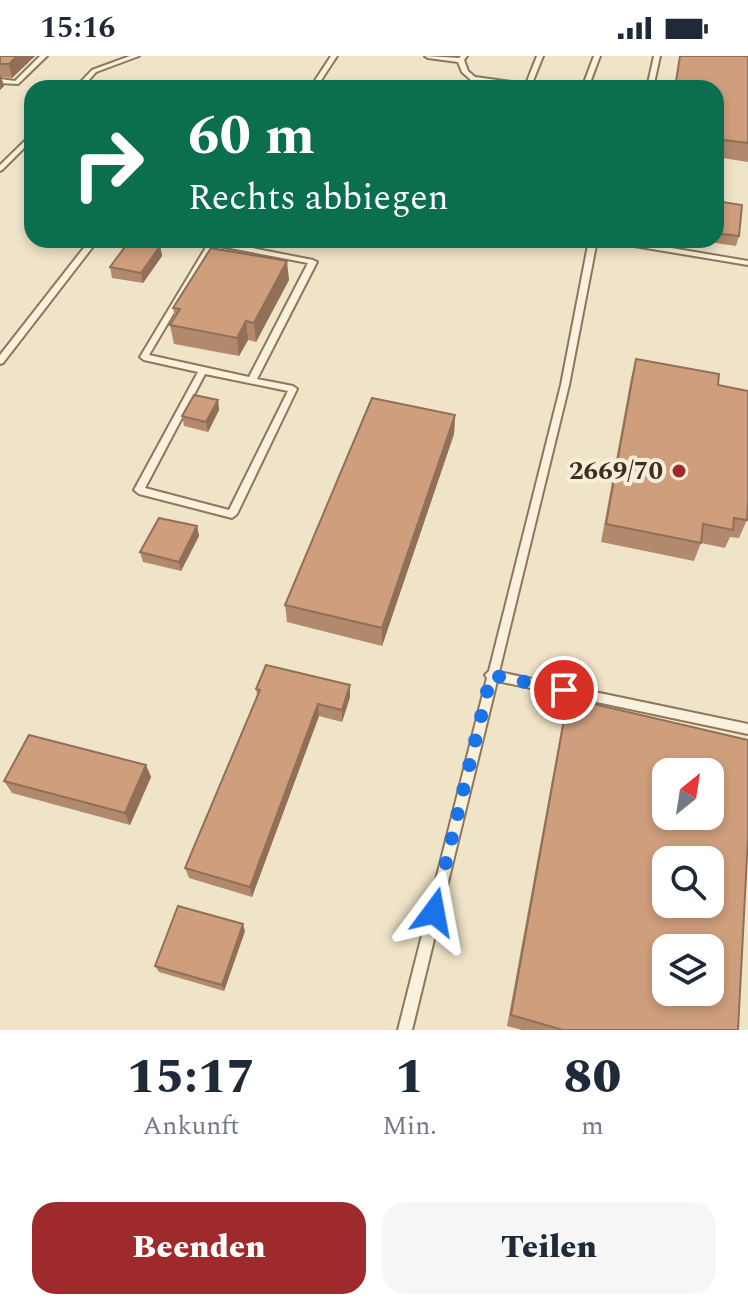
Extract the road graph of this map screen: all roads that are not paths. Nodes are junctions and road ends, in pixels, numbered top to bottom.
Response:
1 (44, 56) edge
2 (136, 56) edge
3 (334, 56) edge
4 (428, 56) edge
5 (540, 56) edge
6 (597, 56) edge
7 (657, 56) edge
8 (463, 58) edge
9 (86, 80) edge
10 (318, 80) edge
11 (481, 80) edge
12 (530, 80) edge
13 (588, 80) edge
14 (652, 80) edge
15 (0, 81) edge
16 (24, 144) edge
17 (0, 169) edge
18 (88, 248) edge
19 (209, 248) edge
20 (239, 248) edge
21 (591, 248) edge
22 (658, 248) edge
23 (748, 263) edge
24 (0, 361) edge
25 (202, 372) junction
26 (252, 381) junction
27 (491, 675) junction
28 (748, 729) edge
29 (405, 1030) edge

1 - 15 lane
2 - 9 lane
3 - 10 lane
4 - 8 lane
5 - 12 lane
6 - 13 lane
7 - 14 lane
8 - 11 lane
16 - 17 lane
18 - 24 lane
19 - 25 lane
20 - 26 lane
21 - 27 lane
22 - 23 lane
25 - 26 lane
25 - 26 lane
27 - 28 lane
27 - 29 lane

